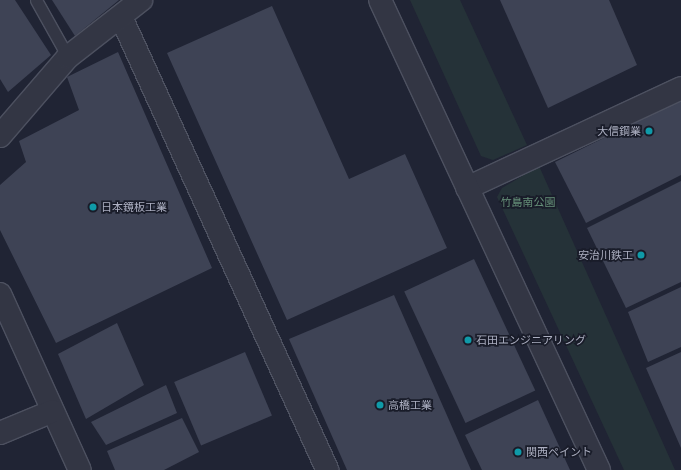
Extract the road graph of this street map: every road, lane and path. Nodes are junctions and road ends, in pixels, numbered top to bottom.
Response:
1 (36, 0) edge
2 (141, 0) edge
3 (380, 0) edge
4 (121, 17) junction
5 (68, 57) junction
6 (681, 88) edge
7 (0, 136) edge
8 (467, 188) junction
9 (0, 294) edge
10 (53, 411) junction
11 (0, 434) edge
12 (80, 470) edge
13 (327, 470) edge
14 (599, 470) edge

1 - 5 lane
2 - 4 street
3 - 8 street
4 - 5 street
4 - 13 street
5 - 7 street
6 - 8 street
8 - 14 street
9 - 10 street
10 - 11 street
10 - 12 street

